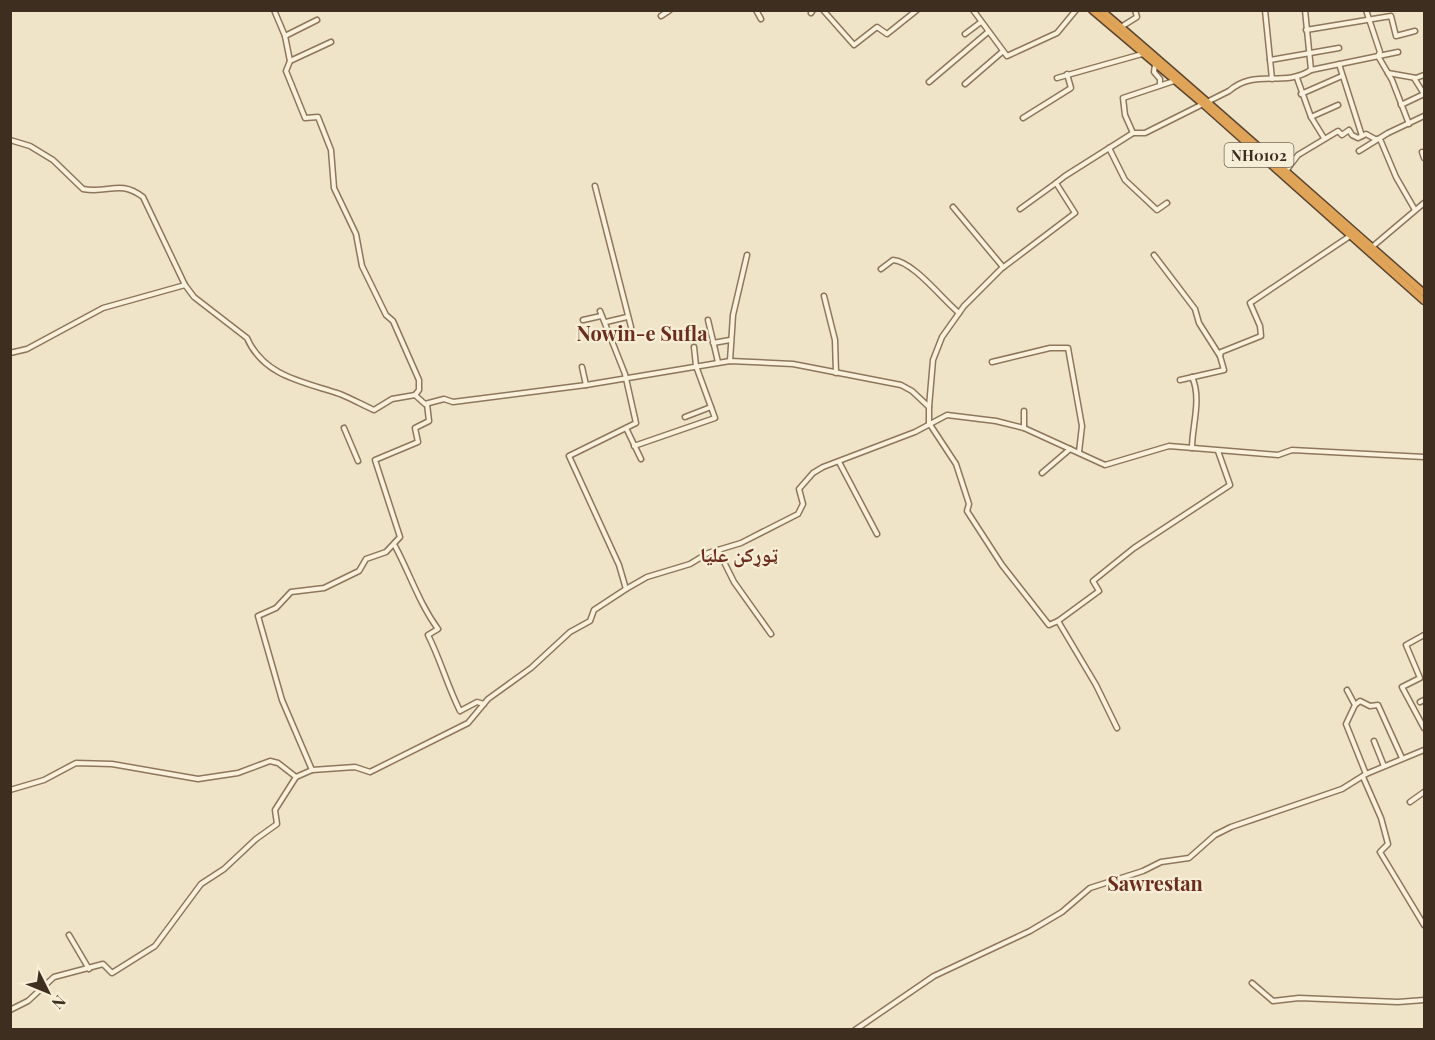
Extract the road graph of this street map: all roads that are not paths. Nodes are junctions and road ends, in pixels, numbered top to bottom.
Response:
1 (274, 10) edge
2 (670, 10) edge
3 (756, 10) edge
4 (823, 10) edge
5 (917, 10) edge
6 (973, 10) edge
7 (1076, 10) edge
8 (1092, 10) edge
9 (1101, 10) edge
10 (1135, 10) edge
11 (1265, 10) edge
12 (1305, 10) edge
13 (1366, 10) edge
14 (661, 16) dead end
15 (761, 19) dead end
16 (317, 20) dead end
17 (981, 22) junction
18 (1369, 22) junction
19 (1120, 27) junction
20 (1306, 30) junction
21 (300, 31) dead end
22 (1414, 31) dead end
23 (988, 32) junction
24 (965, 34) dead end
25 (285, 36) junction
26 (331, 42) dead end
27 (1339, 48) dead end
28 (1002, 52) junction
29 (1145, 52) junction
30 (1398, 52) dead end
31 (1309, 53) junction
32 (1378, 56) junction
33 (1270, 60) junction
34 (291, 61) junction
35 (1339, 64) junction
36 (1155, 65) junction
37 (1311, 70) junction
38 (1387, 73) junction
39 (1067, 74) junction
40 (1425, 75) edge
41 (1342, 76) junction
42 (1413, 77) junction
43 (1057, 78) dead end
44 (1297, 78) junction
45 (1272, 79) junction
46 (1174, 81) junction
47 (929, 82) dead end
48 (965, 84) dead end
49 (1160, 85) junction
50 (1301, 94) junction
51 (1424, 94) edge
52 (1205, 103) junction
53 (1338, 105) dead end
54 (1401, 105) junction
55 (1425, 116) edge
56 (1311, 117) junction
57 (1023, 118) dead end
58 (1409, 124) junction
59 (1133, 133) junction
60 (1362, 135) junction
61 (1324, 138) junction
62 (1380, 139) junction
63 (10, 140) edge
64 (1109, 148) junction
65 (1359, 151) dead end
66 (1422, 152) dead end
67 (1425, 158) edge
68 (1286, 172) junction
69 (1056, 183) junction
70 (595, 186) dead end
71 (1167, 203) dead end
72 (1425, 203) edge
73 (953, 207) dead end
74 (1020, 209) dead end
75 (1415, 210) junction
76 (1350, 235) junction
77 (1372, 247) junction
78 (747, 255) dead end
79 (1154, 255) dead end
80 (1003, 267) junction
81 (881, 269) dead end
82 (185, 285) junction
83 (1425, 293) edge
84 (824, 296) dead end
85 (1425, 301) edge
86 (959, 313) junction
87 (627, 317) junction
88 (584, 320) dead end
89 (708, 321) dead end
90 (606, 322) junction
91 (631, 327) dead end
92 (730, 340) junction
93 (713, 343) junction
94 (694, 347) dead end
95 (10, 353) edge
96 (1220, 356) junction
97 (730, 361) junction
98 (992, 362) dead end
99 (718, 363) junction
100 (696, 366) junction
101 (582, 367) dead end
102 (836, 373) junction
103 (1192, 377) junction
104 (625, 378) junction
105 (1180, 380) dead end
106 (586, 385) junction
107 (415, 395) junction
108 (427, 404) junction
109 (711, 406) junction
110 (930, 407) junction
111 (1024, 411) dead end
112 (685, 417) dead end
113 (929, 423) junction
114 (344, 428) dead end
115 (1024, 428) junction
116 (627, 430) junction
117 (634, 446) junction
118 (1192, 448) junction
119 (1070, 449) junction
120 (1218, 451) junction
121 (1079, 452) junction
122 (1425, 457) edge
123 (641, 459) dead end
124 (358, 461) dead end
125 (839, 462) junction
126 (1042, 473) dead end
127 (877, 534) dead end
128 (395, 546) junction
129 (718, 550) junction
130 (626, 589) junction
131 (1058, 621) junction
132 (771, 634) dead end
133 (1425, 635) edge
134 (1347, 690) dead end
135 (484, 704) junction
136 (1355, 705) junction
137 (1117, 728) dead end
138 (1425, 728) edge
139 (1374, 741) dead end
140 (1425, 750) edge
141 (1402, 758) junction
142 (1384, 766) junction
143 (312, 770) junction
144 (1364, 776) junction
145 (296, 777) junction
146 (10, 790) edge
147 (1425, 792) edge
148 (1410, 802) dead end
149 (1425, 925) edge
150 (69, 935) dead end
151 (89, 969) junction
152 (1252, 983) dead end
153 (1425, 999) edge
154 (10, 1010) edge
155 (855, 1029) edge

1 - 25 street
2 - 14 street
3 - 15 street
4 - 5 street
6 - 17 street
7 - 28 street
8 - 29 highway, NH0102
9 - 19 highway, NH0102
10 - 19 street
11 - 33 street
12 - 20 street
13 - 18 street
16 - 25 street
17 - 23 street
17 - 24 street
18 - 20 street
18 - 22 street
18 - 32 street
19 - 29 highway, NH0102
20 - 31 street
21 - 25 street
23 - 28 street
23 - 47 street
25 - 34 street
26 - 34 street
27 - 31 street
28 - 48 street
29 - 36 highway, NH0102
29 - 39 street
29 - 52 highway, NH0102
30 - 32 street
31 - 33 street
31 - 37 street
32 - 35 street
32 - 38 street
33 - 45 street
34 - 107 street
35 - 37 street
35 - 41 street
36 - 46 highway, NH0102
36 - 49 street
37 - 44 street
38 - 42 street
38 - 54 street
39 - 43 street
39 - 57 street
40 - 42 street
41 - 50 street
41 - 60 street
42 - 51 street
44 - 45 street
44 - 50 street
45 - 52 street
46 - 49 street
46 - 52 highway, NH0102
49 - 59 street
50 - 56 street
51 - 54 street
52 - 59 street
52 - 68 highway, NH0102
52 - 76 highway, NH0102
53 - 56 street
54 - 58 street
55 - 58 street
56 - 61 street
58 - 62 street
59 - 64 street
60 - 61 street
60 - 62 street
61 - 68 street
62 - 65 street
62 - 75 street
63 - 82 street
64 - 69 street
64 - 71 street
66 - 67 street
68 - 77 highway, NH0102
69 - 74 street
69 - 80 street
70 - 87 street
72 - 75 street
73 - 80 street
75 - 77 street
76 - 85 highway, NH0102
76 - 96 street
77 - 83 highway, NH0102
78 - 92 street
79 - 96 street
80 - 86 street
81 - 86 street
82 - 95 street
82 - 107 street
84 - 102 street
86 - 110 street
87 - 90 street
87 - 91 street
88 - 90 street
89 - 93 street
90 - 104 street
92 - 93 street
92 - 97 street
93 - 99 street
94 - 100 street
96 - 103 street
97 - 99 street
97 - 102 street
98 - 121 street
99 - 100 street
100 - 104 street
100 - 109 street
101 - 106 street
102 - 110 street
103 - 105 street
103 - 118 street
104 - 106 street
104 - 116 street
106 - 108 street
107 - 108 street
108 - 128 street
109 - 112 street
109 - 117 street
110 - 113 street
111 - 115 street
113 - 115 street
113 - 125 street
113 - 131 street
114 - 124 street
115 - 119 street
116 - 117 street
116 - 130 street
117 - 123 street
118 - 120 street
118 - 121 street
119 - 121 street
119 - 126 street
120 - 122 street
120 - 131 street
125 - 127 street
125 - 129 street
128 - 135 street
128 - 143 street
129 - 130 street
129 - 132 street
130 - 135 street
131 - 137 street
133 - 138 street
134 - 136 street
135 - 143 street
136 - 141 street
136 - 144 street
139 - 142 street
140 - 141 street
141 - 142 street
142 - 144 street
143 - 145 street
144 - 149 street
144 - 155 street
145 - 146 street
145 - 151 street
147 - 148 street
150 - 151 street
151 - 154 street
152 - 153 street

